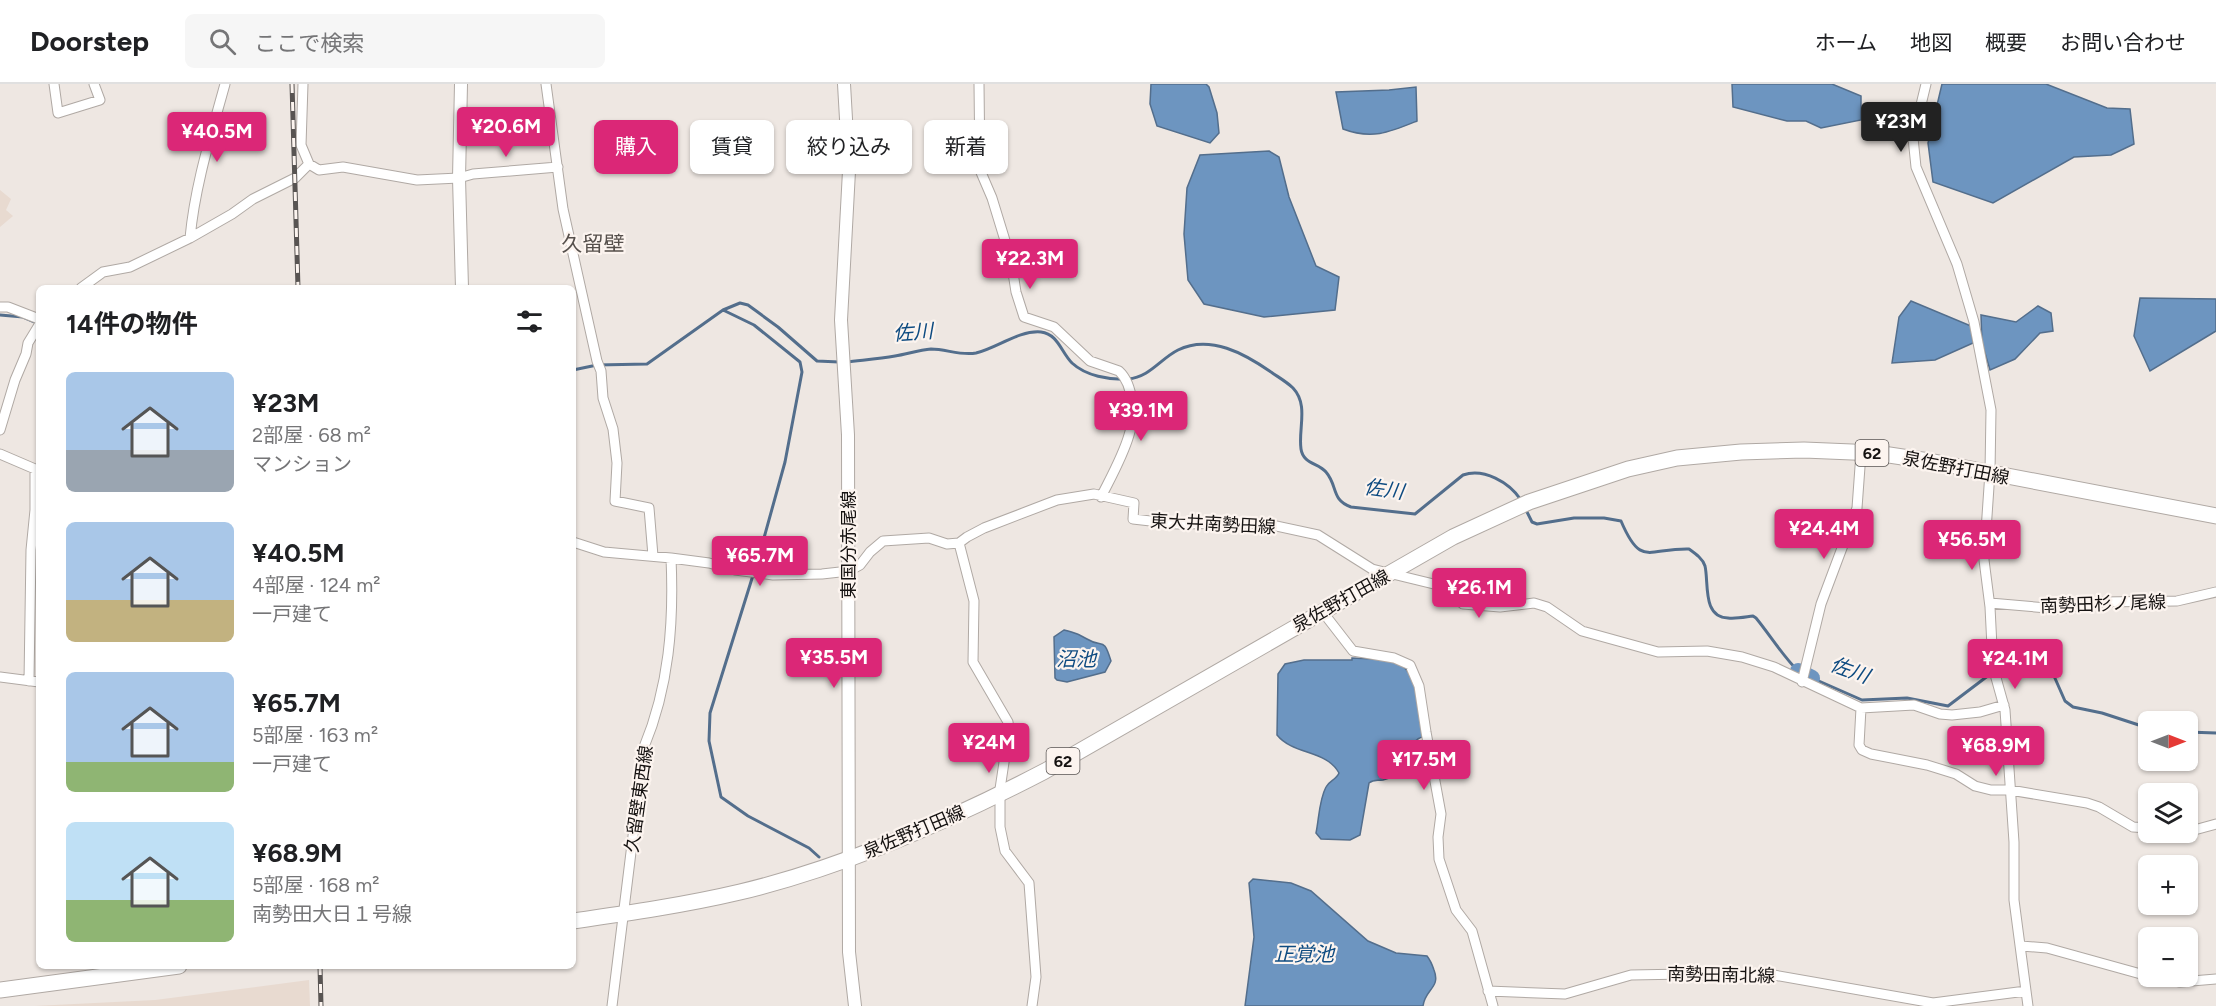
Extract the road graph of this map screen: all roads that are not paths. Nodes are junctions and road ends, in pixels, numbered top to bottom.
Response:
1 (54, 84) edge
2 (94, 84) edge
3 (225, 84) edge
4 (303, 84) edge
5 (461, 84) edge
6 (546, 84) edge
7 (844, 84) edge
8 (979, 84) edge
9 (1926, 84) edge
10 (309, 164) junction
11 (558, 167) junction
12 (459, 178) junction
13 (190, 238) junction
14 (85, 285) edge
15 (462, 285) edge
16 (0, 307) edge
17 (36, 318) edge
18 (36, 330) edge
19 (0, 430) edge
20 (1861, 453) junction
21 (0, 454) edge
22 (1989, 474) junction
23 (1101, 496) junction
24 (2216, 516) edge
25 (576, 543) edge
26 (959, 543) junction
27 (653, 556) junction
28 (671, 558) junction
29 (849, 571) junction
30 (1391, 573) junction
31 (2216, 592) edge
32 (1990, 603) junction
33 (1322, 611) junction
34 (1803, 676) junction
35 (0, 677) edge
36 (34, 682) edge
37 (2004, 705) junction
38 (1861, 708) junction
39 (2010, 790) junction
40 (1000, 795) junction
41 (2216, 824) edge
42 (2138, 827) edge
43 (2198, 829) edge
44 (849, 859) junction
45 (624, 913) junction
46 (576, 921) edge
47 (2021, 946) junction
48 (157, 969) edge
49 (2138, 973) edge
50 (2216, 979) edge
51 (2198, 980) edge
52 (0, 990) edge
53 (1488, 990) junction
54 (2026, 991) junction
55 (612, 1006) edge
56 (855, 1006) edge
57 (1032, 1006) edge
58 (1493, 1006) edge
59 (2028, 1006) edge

1 - 2 street
3 - 13 street
4 - 10 street
5 - 12 street
6 - 11 street
7 - 29 street, 東国分赤尾線
8 - 23 street
9 - 22 street
10 - 12 street
10 - 13 street
11 - 12 street
11 - 27 street
12 - 15 street
13 - 14 street
16 - 17 street
18 - 19 street
20 - 22 main road, 泉佐野打田線 / 62
20 - 30 main road, 泉佐野打田線 / 62
20 - 34 street
21 - 36 street
22 - 24 main road, 泉佐野打田線 / 62
22 - 32 street
23 - 26 street, 東大井南勢田線
23 - 30 street, 東大井南勢田線
25 - 27 street
26 - 29 street
26 - 40 street
27 - 28 street
28 - 29 street
28 - 45 street, 久留壁東西線
29 - 44 street, 東国分赤尾線
30 - 33 main road, 泉佐野打田線 / 62
30 - 34 street, 東大井南勢田線
31 - 32 street, 南勢田杉ノ尾線
32 - 37 street
33 - 40 main road, 泉佐野打田線 / 62
33 - 53 street
34 - 38 street, 東大井南勢田線
35 - 36 street
37 - 38 street, 東大井南勢田線
37 - 39 street
38 - 39 street
39 - 42 street
39 - 47 street
40 - 44 main road, 泉佐野打田線 / 62
40 - 57 street
41 - 43 street
44 - 45 main road, 泉佐野打田線 / 62
44 - 56 street, 東国分赤尾線
45 - 46 main road, 泉佐野打田線 / 62
45 - 55 street, 久留壁東西線
47 - 49 street
47 - 54 street
48 - 52 main road
50 - 51 street
53 - 54 street, 南勢田南北線
53 - 58 street
54 - 59 street

